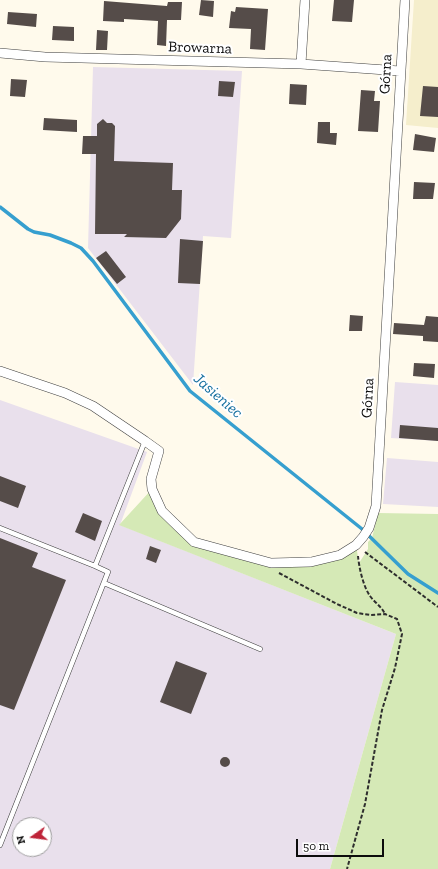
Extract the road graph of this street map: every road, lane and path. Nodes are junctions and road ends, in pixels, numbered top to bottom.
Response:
1 (304, 0) edge
2 (404, 0) edge
3 (0, 54) edge
4 (301, 64) junction
5 (400, 71) junction
6 (0, 371) edge
7 (145, 441) junction
8 (0, 528) edge
9 (356, 545) junction
10 (95, 566) junction
11 (275, 572) dead end
12 (104, 583) junction
13 (438, 607) edge
14 (385, 614) junction
15 (260, 649) dead end
16 (0, 845) edge
17 (347, 869) edge

1 - 4 street
2 - 5 street, Górna
3 - 4 street, Browarna
4 - 5 street, Browarna
5 - 9 street, Górna
6 - 7 street
7 - 9 street, Górna
7 - 10 lane
8 - 10 lane
9 - 13 path
9 - 14 path
10 - 12 lane
11 - 14 path
12 - 15 lane
12 - 16 lane
14 - 17 path

